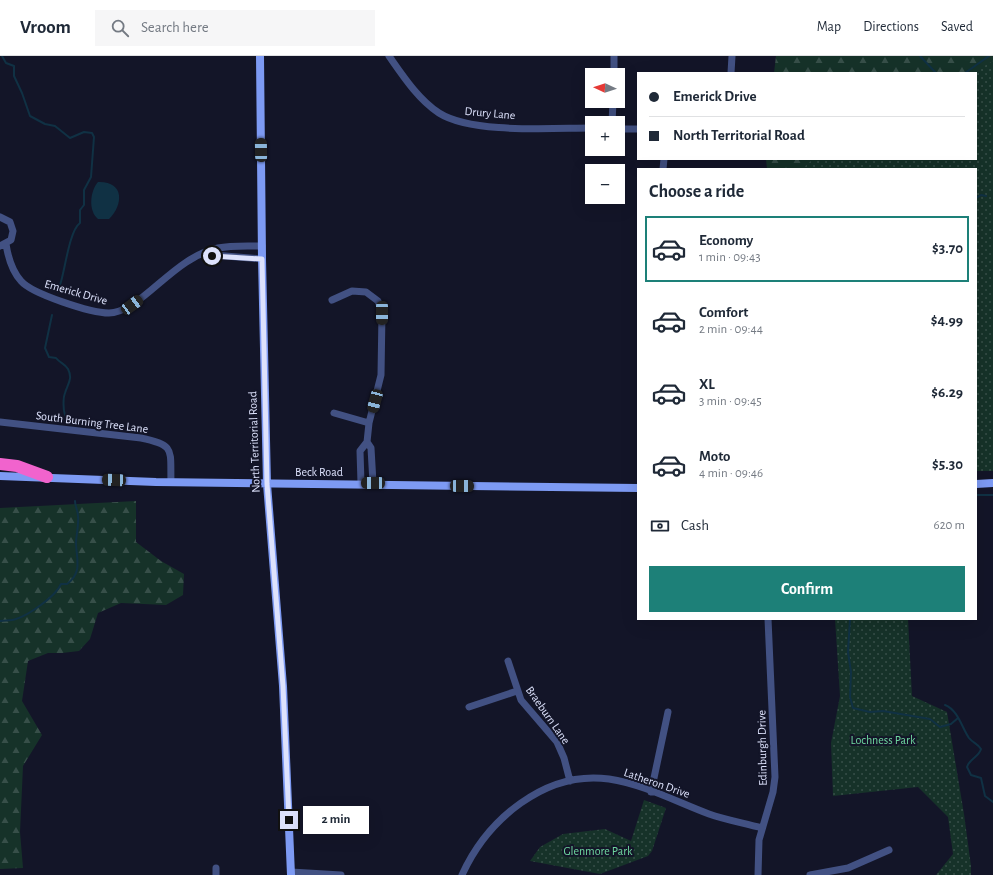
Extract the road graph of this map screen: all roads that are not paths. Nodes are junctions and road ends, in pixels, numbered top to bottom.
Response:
1 (260, 56) edge
2 (389, 56) edge
3 (614, 56) edge
4 (732, 56) edge
5 (614, 68) edge
6 (731, 72) edge
7 (585, 128) edge
8 (625, 129) edge
9 (637, 129) edge
10 (0, 218) edge
11 (3, 245) edge
12 (262, 246) junction
13 (198, 254) junction
14 (262, 259) junction
15 (332, 300) dead end
16 (334, 413) dead end
17 (0, 422) edge
18 (369, 423) junction
19 (367, 442) junction
20 (0, 464) edge
21 (0, 476) edge
22 (47, 477) junction
23 (171, 482) junction
24 (373, 483) junction
25 (993, 483) edge
26 (267, 484) junction
27 (360, 484) junction
28 (977, 484) edge
29 (637, 488) edge
30 (768, 620) edge
31 (508, 661) dead end
32 (517, 691) junction
33 (470, 707) dead end
34 (668, 712) dead end
35 (570, 781) junction
36 (651, 792) junction
37 (762, 828) junction
38 (889, 850) dead end
39 (291, 874) edge
40 (340, 875) edge
41 (462, 875) edge
42 (758, 875) edge
43 (810, 875) edge

1 - 12 main road, North Territorial Road
2 - 7 street, Drury Lane
3 - 5 street
4 - 6 street
8 - 9 street
10 - 11 street, Emerick Drive
11 - 13 street, Emerick Drive
12 - 13 street, Emerick Drive
12 - 14 main road, North Territorial Road
13 - 14 street
14 - 26 main road, North Territorial Road
15 - 18 street
16 - 18 street
17 - 23 street, South Burning Tree Lane
18 - 19 street
19 - 24 street
19 - 27 street
20 - 22 highway
21 - 22 main road, Beck Road
22 - 23 main road, Beck Road
23 - 26 main road, Beck Road
24 - 27 main road, Beck Road
24 - 29 main road, Beck Road
25 - 28 main road
26 - 27 main road, Beck Road
26 - 39 main road, North Territorial Road
30 - 37 street, Edinburgh Drive
31 - 32 street, Braeburn Lane
32 - 33 street
32 - 35 street, Braeburn Lane
34 - 36 street
35 - 36 street, Latheron Drive
35 - 41 street, Latheron Drive
36 - 37 street, Latheron Drive
37 - 42 street, Edinburgh Drive
38 - 43 street
39 - 40 street

